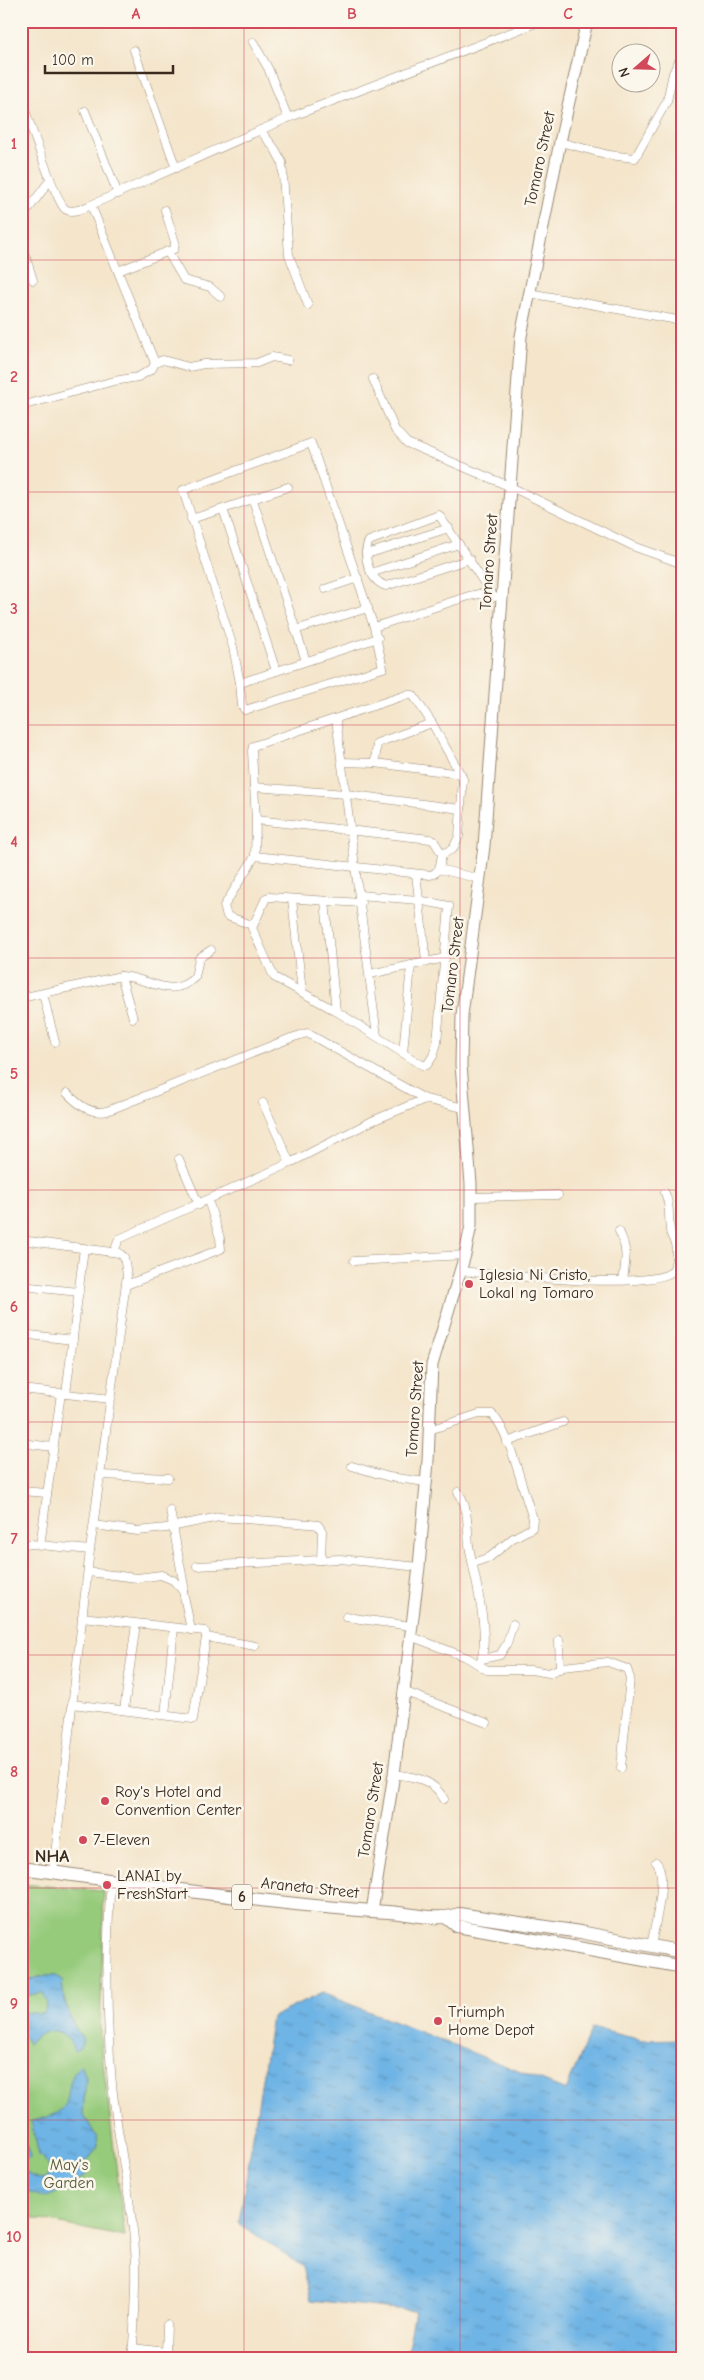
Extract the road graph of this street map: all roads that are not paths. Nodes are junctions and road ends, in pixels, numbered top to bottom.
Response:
1 (541, 21) edge
2 (587, 21) edge
3 (253, 42) dead end
4 (134, 50) dead end
5 (683, 53) edge
6 (21, 99) edge
7 (85, 111) dead end
8 (288, 118) junction
9 (260, 130) junction
10 (560, 142) junction
11 (176, 168) junction
12 (50, 180) junction
13 (118, 194) junction
14 (91, 206) junction
15 (165, 210) dead end
16 (21, 219) edge
17 (21, 242) edge
18 (168, 251) junction
19 (118, 271) junction
20 (33, 280) dead end
21 (529, 293) junction
22 (221, 297) dead end
23 (308, 305) dead end
24 (683, 321) edge
25 (288, 360) dead end
26 (155, 363) junction
27 (373, 379) dead end
28 (21, 406) edge
29 (511, 487) junction
30 (288, 488) dead end
31 (253, 500) junction
32 (223, 509) junction
33 (191, 519) junction
34 (449, 528) junction
35 (459, 544) junction
36 (368, 554) junction
37 (470, 559) junction
38 (683, 564) edge
39 (371, 573) junction
40 (358, 578) junction
41 (325, 589) dead end
42 (498, 598) junction
43 (368, 608) junction
44 (374, 627) junction
45 (295, 630) junction
46 (378, 638) junction
47 (306, 660) junction
48 (276, 670) junction
49 (240, 683) junction
50 (336, 719) junction
51 (432, 723) junction
52 (342, 762) junction
53 (375, 763) junction
54 (461, 774) junction
55 (254, 787) junction
56 (346, 794) junction
57 (461, 809) junction
58 (256, 820) junction
59 (352, 829) junction
60 (442, 854) junction
61 (255, 856) junction
62 (356, 867) junction
63 (439, 869) junction
64 (416, 874) junction
65 (480, 879) junction
66 (292, 899) junction
67 (360, 899) junction
68 (418, 900) junction
69 (325, 901) junction
70 (252, 925) junction
71 (211, 950) dead end
72 (445, 958) junction
73 (426, 961) junction
74 (411, 965) junction
75 (370, 974) junction
76 (121, 976) junction
77 (302, 992) junction
78 (43, 994) junction
79 (21, 998) edge
80 (336, 1011) junction
81 (132, 1018) dead end
82 (377, 1036) junction
83 (55, 1042) dead end
84 (403, 1053) junction
85 (67, 1093) dead end
86 (425, 1099) junction
87 (263, 1103) dead end
88 (464, 1108) junction
89 (179, 1159) dead end
90 (290, 1163) junction
91 (665, 1193) dead end
92 (558, 1195) dead end
93 (471, 1197) junction
94 (208, 1200) junction
95 (198, 1204) junction
96 (619, 1231) dead end
97 (21, 1240) edge
98 (679, 1244) edge
99 (84, 1248) junction
100 (114, 1252) junction
101 (465, 1255) junction
102 (354, 1261) dead end
103 (460, 1271) junction
104 (623, 1280) junction
105 (126, 1285) junction
106 (21, 1286) edge
107 (79, 1292) junction
108 (21, 1334) edge
109 (73, 1340) junction
110 (21, 1389) edge
111 (64, 1393) junction
112 (111, 1399) junction
113 (563, 1422) dead end
114 (429, 1430) junction
115 (507, 1442) junction
116 (21, 1443) edge
117 (53, 1447) junction
118 (352, 1466) dead end
119 (101, 1475) junction
120 (168, 1478) dead end
121 (426, 1482) junction
122 (21, 1491) edge
123 (458, 1492) dead end
124 (47, 1493) junction
125 (170, 1510) dead end
126 (94, 1524) junction
127 (173, 1527) junction
128 (21, 1543) edge
129 (40, 1546) junction
130 (90, 1550) junction
131 (321, 1560) junction
132 (473, 1562) junction
133 (197, 1566) dead end
134 (419, 1567) junction
135 (88, 1572) junction
136 (183, 1591) junction
137 (82, 1617) junction
138 (346, 1617) dead end
139 (136, 1624) junction
140 (513, 1624) dead end
141 (174, 1628) junction
142 (191, 1630) junction
143 (410, 1631) junction
144 (206, 1637) junction
145 (559, 1640) dead end
146 (255, 1646) dead end
147 (481, 1662) junction
148 (560, 1669) junction
149 (403, 1691) junction
150 (72, 1704) junction
151 (124, 1710) junction
152 (164, 1715) junction
153 (487, 1723) dead end
154 (621, 1768) dead end
155 (394, 1774) junction
156 (444, 1799) dead end
157 (656, 1862) dead end
158 (21, 1868) edge
159 (53, 1872) junction
160 (112, 1880) junction
161 (372, 1911) junction
162 (447, 1918) junction
163 (651, 1946) junction
164 (683, 1952) edge
165 (683, 1968) edge
166 (167, 2325) dead end
167 (133, 2348) junction
168 (168, 2355) edge
169 (132, 2359) edge

1 - 8 street
2 - 10 street, Tomaro Street
3 - 8 street
4 - 11 street
5 - 10 street
6 - 12 street
7 - 13 street
8 - 9 street
9 - 11 street
9 - 23 street
10 - 21 street, Tomaro Street
11 - 13 street
12 - 14 street
12 - 16 street
13 - 14 street
14 - 19 street
15 - 18 street
17 - 20 street
18 - 19 street
18 - 22 street
19 - 26 street
21 - 24 street
21 - 29 street, Tomaro Street
25 - 26 street
26 - 28 street
27 - 29 street
29 - 38 street
29 - 42 street, Tomaro Street
30 - 31 street
31 - 32 street
31 - 45 street
32 - 33 street
32 - 48 street
33 - 40 street
33 - 49 street
34 - 35 street
34 - 36 street
34 - 36 street
35 - 37 street
35 - 39 street
36 - 39 street
37 - 39 street
37 - 42 street
40 - 41 street
40 - 43 street
42 - 44 street
42 - 65 street, Tomaro Street
43 - 44 street
43 - 45 street
44 - 46 street
45 - 47 street
46 - 47 street
46 - 49 street
47 - 48 street
48 - 49 street
50 - 51 street
50 - 52 street
50 - 55 street
51 - 53 street
51 - 54 street
52 - 53 street
52 - 56 street
53 - 54 street
54 - 57 street
55 - 56 street
55 - 58 street
56 - 57 street
56 - 59 street
57 - 60 street
58 - 59 street
58 - 61 street
59 - 60 street
59 - 62 street
60 - 63 street
61 - 62 street
61 - 70 street
62 - 64 street
62 - 67 street
63 - 64 street
63 - 65 street
64 - 68 street
65 - 88 street, Tomaro Street
66 - 69 street
66 - 70 street
66 - 77 street
67 - 68 street
67 - 69 street
67 - 75 street
68 - 72 street
68 - 73 street
69 - 80 street
70 - 77 street
71 - 76 street
72 - 73 street
72 - 84 street
73 - 74 street
74 - 75 street
74 - 84 street
75 - 82 street
76 - 78 street
76 - 81 street
77 - 80 street
78 - 79 street
78 - 83 street
80 - 82 street
82 - 84 street
85 - 86 street
86 - 88 street
86 - 90 street
87 - 90 street
88 - 93 street, Tomaro Street
89 - 95 street
90 - 94 street
91 - 98 street
92 - 93 street
93 - 101 street, Tomaro Street
94 - 95 street
94 - 105 street
95 - 100 street
96 - 104 street
97 - 99 street
98 - 104 street
99 - 100 street
99 - 107 street
100 - 105 street
101 - 102 street
101 - 103 street, Tomaro Street
103 - 104 street
103 - 114 street, Tomaro Street
105 - 112 street
106 - 107 street
107 - 109 street
108 - 109 street
109 - 111 street
110 - 111 street
111 - 112 street
111 - 117 street
112 - 119 street
113 - 115 street
114 - 115 street
114 - 121 street, Tomaro Street
115 - 132 street
116 - 117 street
117 - 124 street
118 - 121 street
119 - 120 street
119 - 126 street
121 - 134 street, Tomaro Street
122 - 124 street
123 - 132 street
124 - 129 street
125 - 127 street
126 - 127 street
126 - 130 street
127 - 131 street
127 - 136 street
128 - 129 street
129 - 130 street
130 - 135 street
131 - 133 street
131 - 134 street
132 - 147 street
134 - 143 street, Tomaro Street
135 - 136 street
135 - 137 street
136 - 142 street
137 - 139 street
137 - 150 street
138 - 143 street
139 - 141 street
139 - 151 street
140 - 147 street
141 - 142 street
141 - 152 street
142 - 144 street
143 - 147 street
143 - 149 street, Tomaro Street
144 - 146 street
144 - 152 street
145 - 148 street
147 - 148 street
148 - 154 street
149 - 153 street
149 - 155 street, Tomaro Street
150 - 151 street
150 - 159 street
151 - 152 street
155 - 156 street
155 - 161 street, Tomaro Street
157 - 163 street
158 - 159 main road, Araneta Street / 6
159 - 160 main road, Araneta Street / 6
160 - 161 main road, Araneta Street / 6
160 - 167 street
161 - 162 main road, Araneta Street / 6
162 - 163 main road, Araneta Street / 6
162 - 165 main road, Araneta Street / 6
163 - 164 main road, Araneta Street / 6
166 - 168 street
167 - 168 street
167 - 169 street

